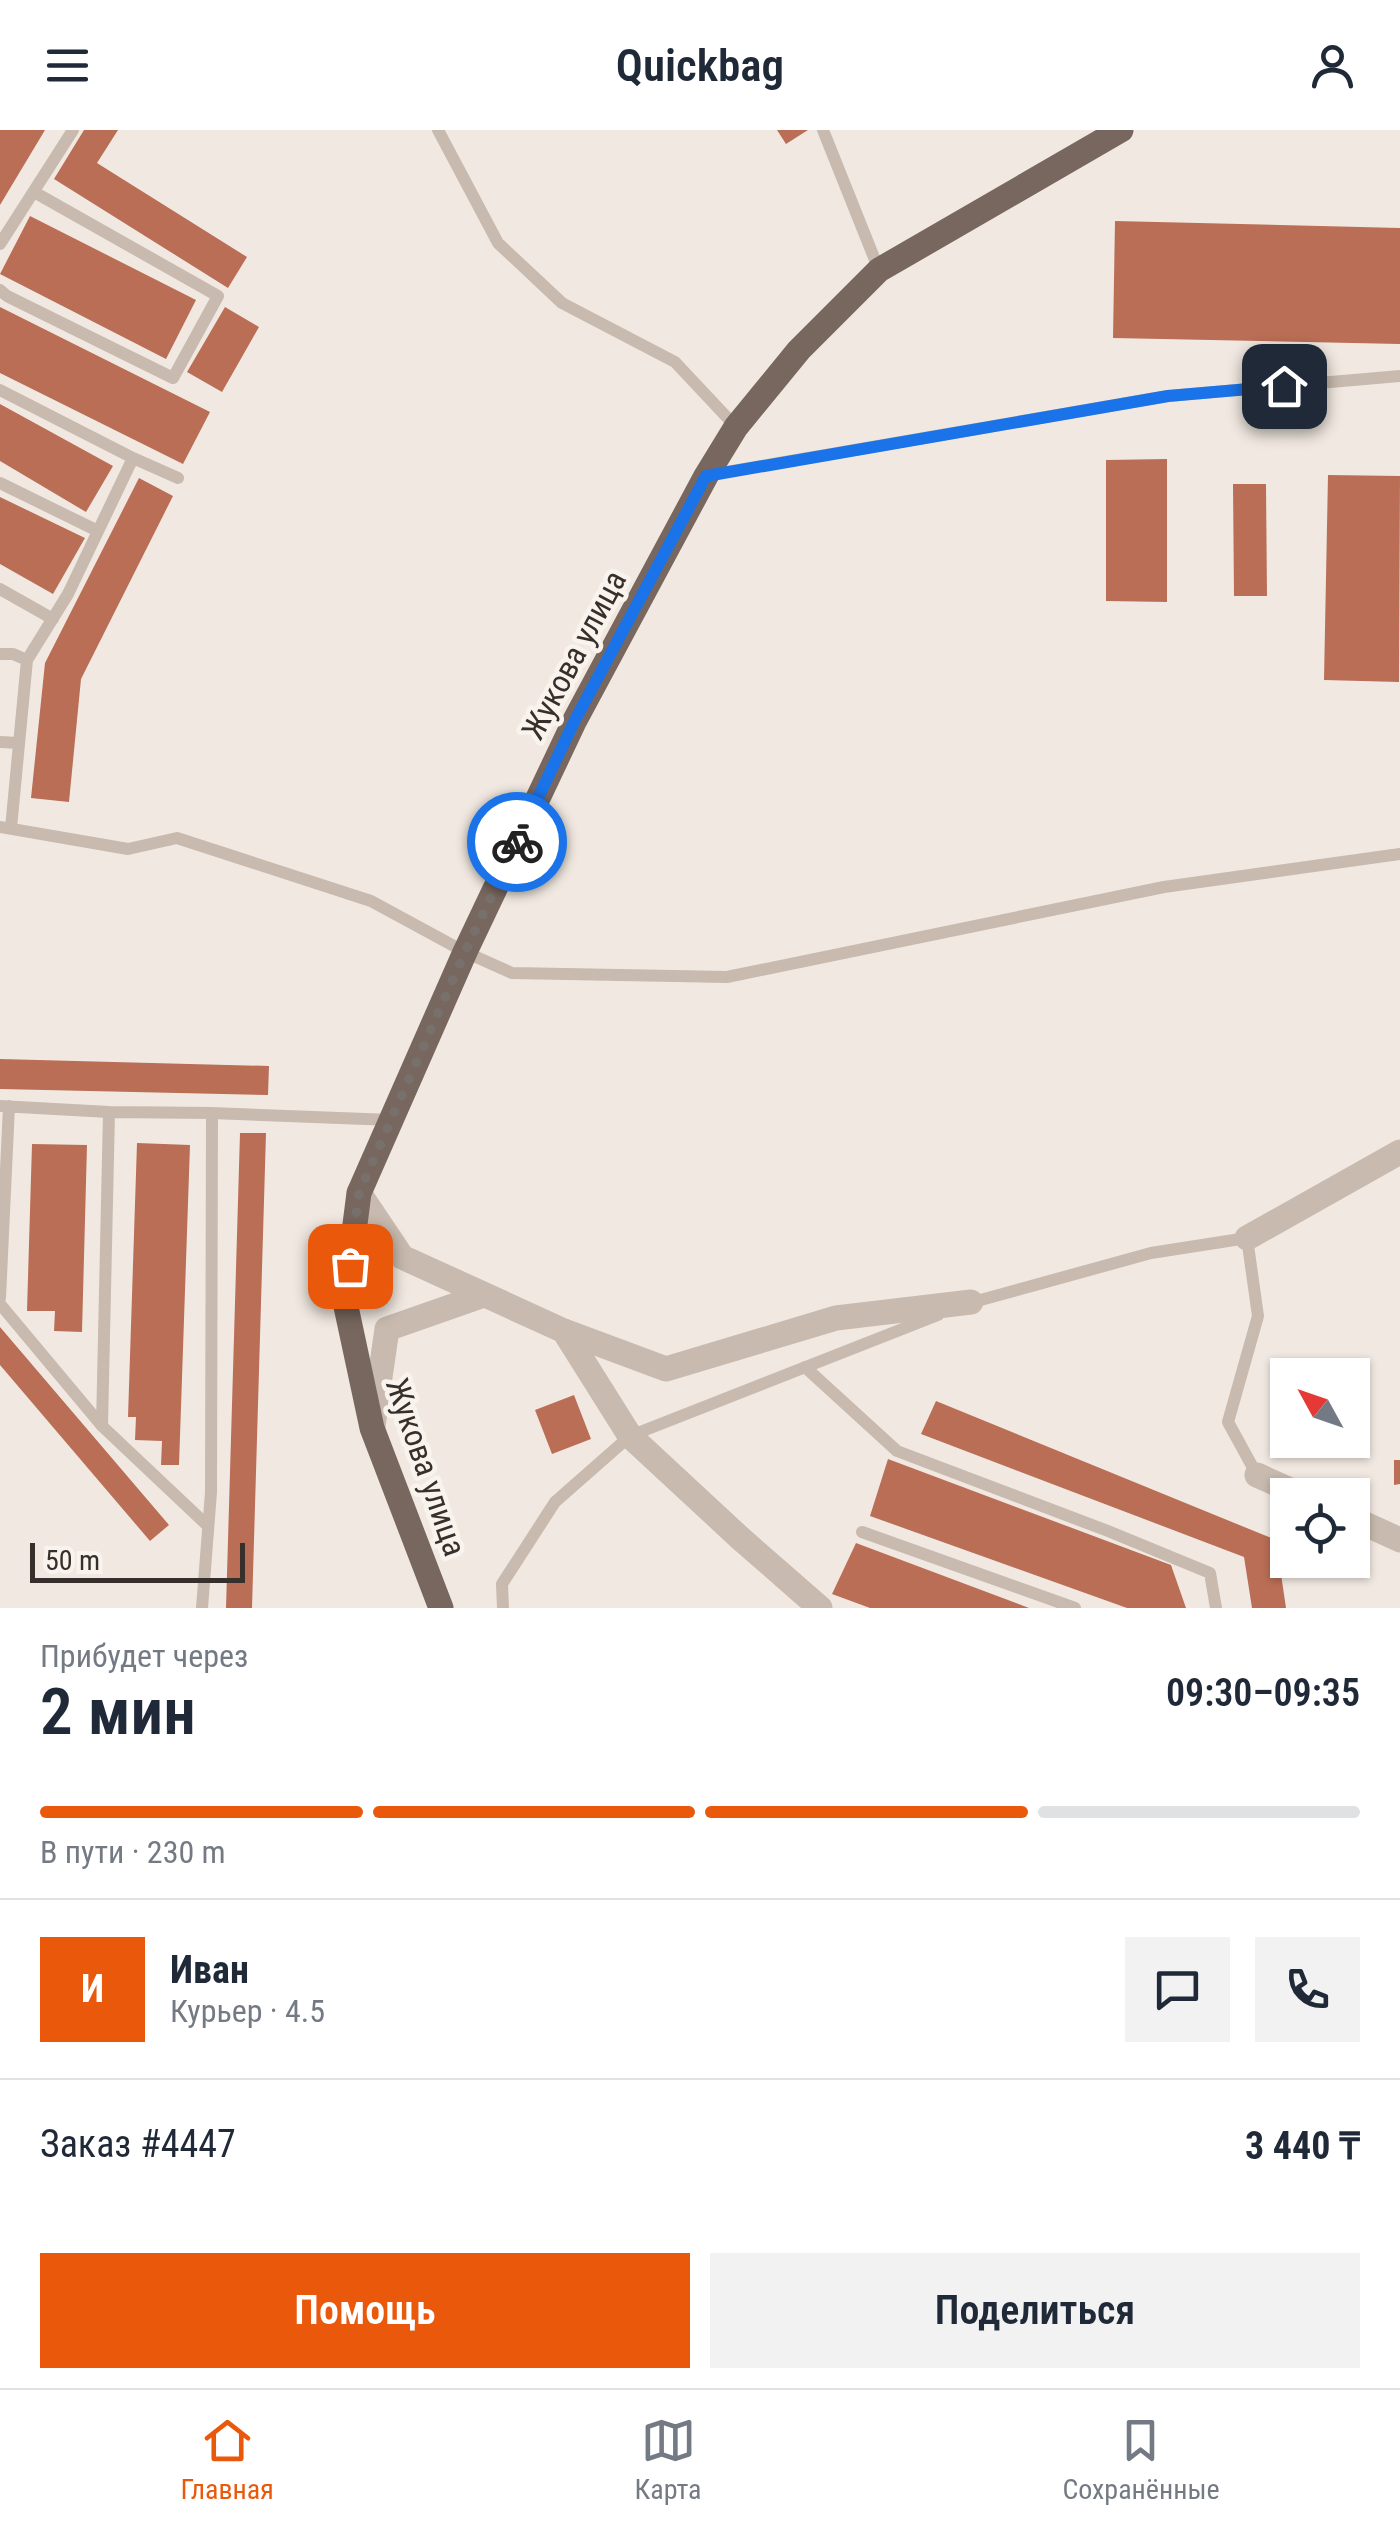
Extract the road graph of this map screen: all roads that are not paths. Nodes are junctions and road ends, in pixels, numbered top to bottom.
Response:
1 (73, 130) edge
2 (438, 130) edge
3 (823, 130) edge
4 (1121, 130) edge
5 (34, 192) junction
6 (0, 244) edge
7 (879, 270) junction
8 (0, 290) edge
9 (1400, 376) edge
10 (0, 390) edge
11 (736, 427) junction
12 (134, 458) junction
13 (706, 476) junction
14 (178, 478) dead end
15 (0, 483) edge
16 (98, 531) junction
17 (0, 589) edge
18 (53, 619) junction
19 (0, 654) edge
20 (27, 660) junction
21 (0, 742) edge
22 (19, 743) junction
23 (6, 828) edge
24 (1400, 854) edge
25 (465, 952) junction
26 (4, 1106) edge
27 (110, 1112) junction
28 (212, 1113) junction
29 (392, 1120) junction
30 (1400, 1152) edge
31 (359, 1193) junction
32 (1246, 1238) junction
33 (484, 1295) junction
34 (0, 1301) edge
35 (971, 1302) junction
36 (564, 1331) junction
37 (805, 1368) junction
38 (102, 1426) junction
39 (372, 1428) junction
40 (630, 1436) junction
41 (1257, 1474) joint
42 (1270, 1480) edge
43 (208, 1526) junction
44 (1370, 1526) edge
45 (862, 1532) dead end
46 (1400, 1540) edge
47 (202, 1608) edge
48 (441, 1608) edge
49 (502, 1608) edge
50 (820, 1608) edge
51 (1076, 1608) edge
52 (1216, 1608) edge

1 - 5 lane
2 - 11 lane
3 - 7 lane
4 - 7 main road, Жукова улица
5 - 6 lane
5 - 8 lane
7 - 11 main road, Жукова улица
9 - 13 lane
10 - 12 lane
11 - 13 main road, Жукова улица
12 - 14 lane
12 - 16 lane
13 - 25 main road, Жукова улица
15 - 16 lane
16 - 18 lane
17 - 18 lane
18 - 20 lane
19 - 20 lane
20 - 22 lane
21 - 22 lane
22 - 23 lane
23 - 25 lane
24 - 25 lane
25 - 29 main road, Жукова улица
26 - 27 lane
26 - 34 lane
27 - 28 lane
27 - 38 lane
28 - 29 lane
28 - 43 lane
29 - 31 main road, Жукова улица
30 - 32 street
31 - 33 street
31 - 39 main road, Жукова улица
32 - 35 lane
32 - 41 lane
33 - 36 street
33 - 39 street
34 - 38 lane
35 - 36 street
35 - 37 lane
36 - 40 street
37 - 40 lane
37 - 52 lane
38 - 43 lane
39 - 48 main road, Жукова улица
40 - 49 lane
40 - 50 street
41 - 42 street
43 - 47 lane
44 - 46 street
45 - 51 lane

